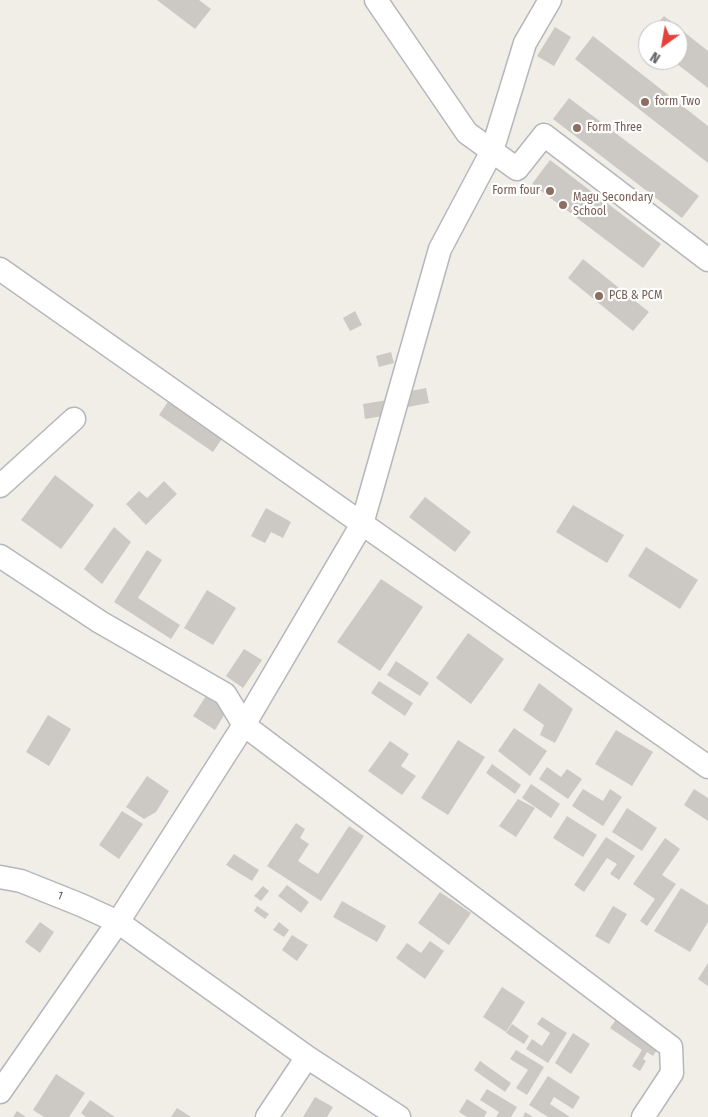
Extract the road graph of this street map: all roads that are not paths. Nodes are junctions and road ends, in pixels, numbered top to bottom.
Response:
1 (376, 0) edge
2 (550, 0) edge
3 (492, 151) junction
4 (708, 260) edge
5 (0, 269) edge
6 (74, 419) dead end
7 (0, 486) edge
8 (362, 524) junction
9 (0, 556) edge
10 (244, 725) junction
11 (708, 767) edge
12 (0, 877) edge
13 (118, 922) junction
14 (307, 1057) junction
15 (0, 1092) edge
16 (267, 1117) edge
17 (399, 1117) edge
18 (643, 1117) edge

1 - 3 street
2 - 3 street
3 - 4 street
3 - 8 street
5 - 8 street
6 - 7 street
8 - 10 street
8 - 11 street
9 - 10 street
10 - 13 street
10 - 18 street
12 - 13 street, 1
13 - 14 street, 1
13 - 15 street
14 - 16 street
14 - 17 street, 1

